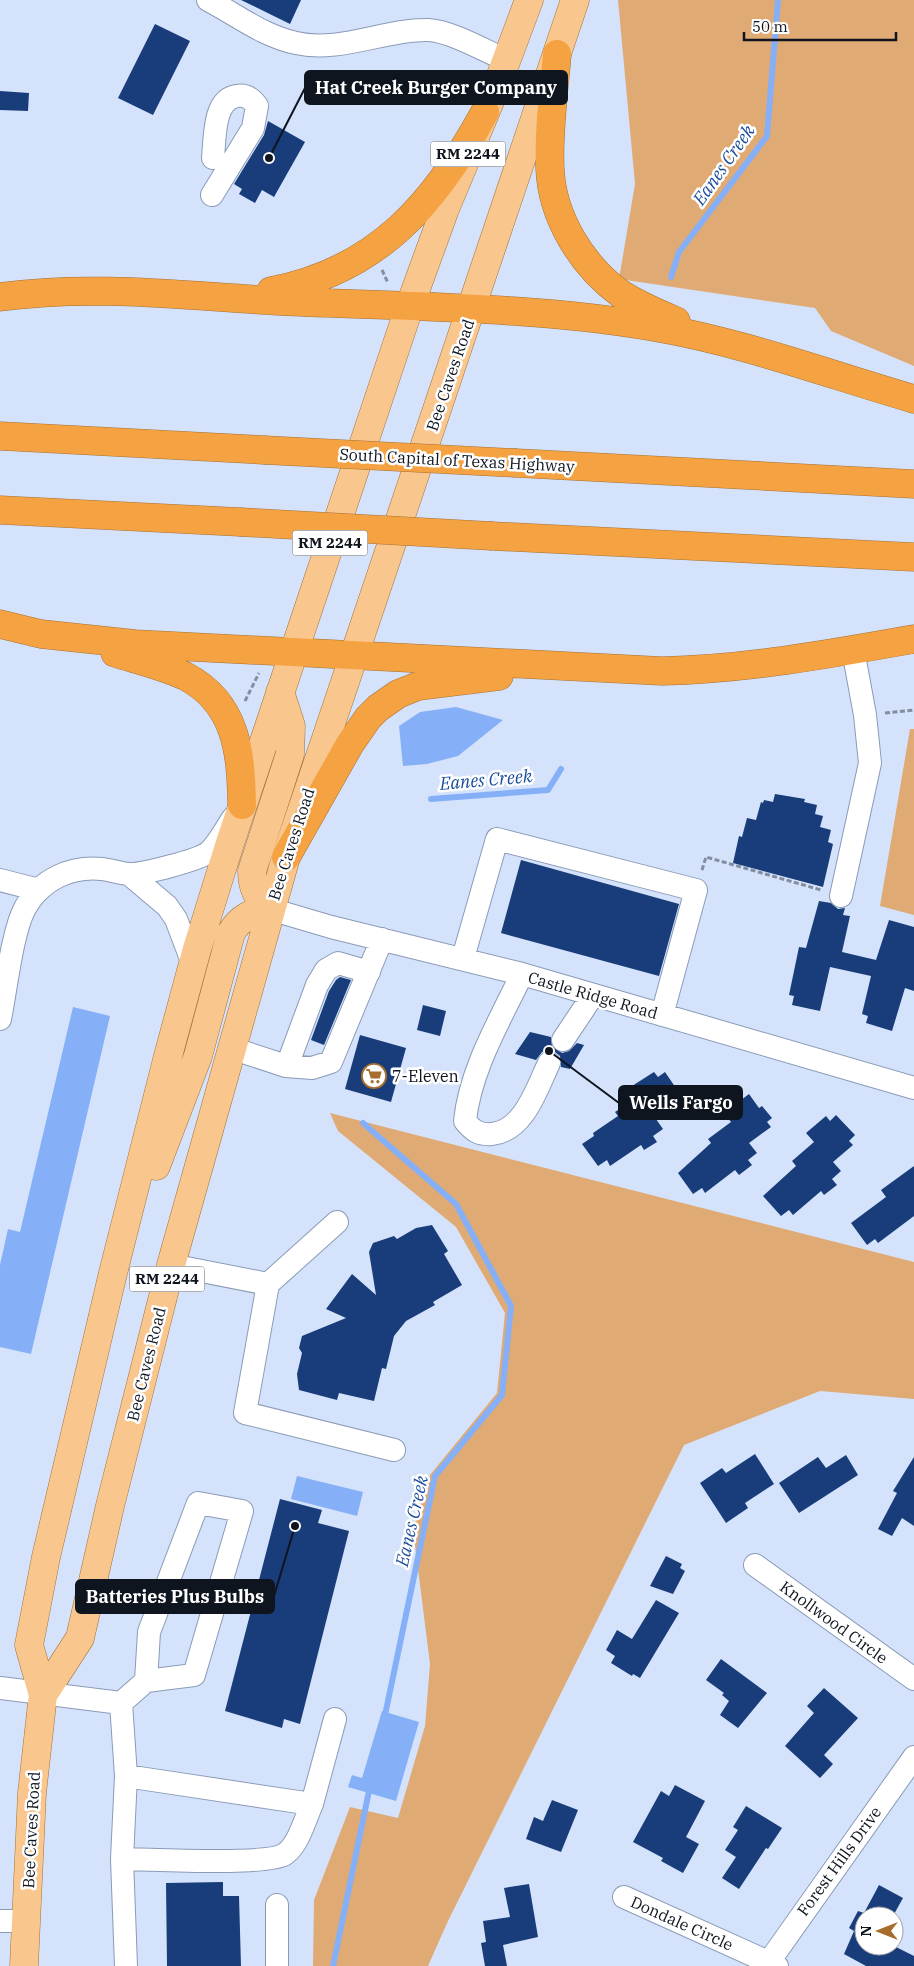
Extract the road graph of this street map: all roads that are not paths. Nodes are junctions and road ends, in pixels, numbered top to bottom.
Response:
1 (208, 0) edge
2 (529, 0) edge
3 (575, 0) edge
4 (557, 54) junction
5 (506, 60) junction
6 (485, 112) junction
7 (212, 158) dead end
8 (212, 195) dead end
9 (0, 297) edge
10 (225, 298) junction
11 (400, 298) junction
12 (472, 310) junction
13 (730, 345) junction
14 (914, 400) edge
15 (0, 436) edge
16 (914, 484) edge
17 (0, 510) edge
18 (914, 557) edge
19 (0, 624) edge
20 (61, 637) junction
21 (914, 639) edge
22 (853, 650) junction
23 (293, 652) junction
24 (355, 655) junction
25 (587, 667) junction
26 (280, 692) junction
27 (242, 805) junction
28 (286, 857) junction
29 (129, 874) junction
30 (0, 880) edge
31 (39, 890) junction
32 (841, 896) road end
33 (270, 909) junction
34 (382, 940) junction
35 (463, 958) junction
36 (193, 964) junction
37 (369, 972) junction
38 (522, 974) junction
39 (593, 995) junction
40 (662, 1015) junction
41 (0, 1019) edge
42 (564, 1040) dead end
43 (230, 1048) junction
44 (549, 1064) dead end
45 (287, 1066) junction
46 (914, 1088) edge
47 (337, 1222) dead end
48 (171, 1265) junction
49 (114, 1273) junction
50 (268, 1284) junction
51 (394, 1450) dead end
52 (755, 1565) dead end
53 (914, 1679) edge
54 (146, 1681) junction
55 (0, 1688) edge
56 (42, 1695) junction
57 (121, 1703) junction
58 (335, 1719) dead end
59 (914, 1757) edge
60 (126, 1776) junction
61 (312, 1804) junction
62 (122, 1859) junction
63 (624, 1897) dead end
64 (277, 1905) dead end
65 (13, 1921) edge
66 (770, 1964) edge
67 (24, 1966) edge
68 (126, 1966) edge
69 (277, 1966) edge

1 - 5 street
2 - 5 main road, Bee Caves Road / RM 2244
3 - 4 main road, Bee Caves Road / RM 2244
4 - 12 main road, Bee Caves Road / RM 2244
4 - 13 highway
5 - 6 main road, Bee Caves Road / RM 2244
6 - 10 highway
6 - 11 main road, Bee Caves Road / RM 2244
7 - 8 street
9 - 10 highway
10 - 11 highway
11 - 12 highway
11 - 23 main road, Bee Caves Road / RM 2244
12 - 13 highway
12 - 24 main road, Bee Caves Road / RM 2244
13 - 14 highway
15 - 16 highway, South Capital of Texas Highway, bridge
17 - 18 highway, bridge
19 - 20 highway
20 - 23 highway
20 - 27 highway
21 - 22 highway
22 - 25 highway
22 - 32 street
23 - 24 highway
23 - 26 main road, Bee Caves Road / RM 2244
24 - 25 highway
24 - 28 main road, Bee Caves Road / RM 2244
25 - 28 highway
26 - 27 main road, Bee Caves Road / RM 2244
26 - 33 main road
27 - 29 street
27 - 36 main road, Bee Caves Road / RM 2244
28 - 33 main road, Bee Caves Road / RM 2244
29 - 31 street
29 - 36 street
30 - 31 street
31 - 41 street
33 - 34 street, Castle Ridge Road
33 - 43 main road, Bee Caves Road / RM 2244
33 - 49 main road
34 - 35 street, Castle Ridge Road
34 - 37 street
35 - 38 street, Castle Ridge Road
35 - 40 street
36 - 49 main road, Bee Caves Road / RM 2244
37 - 45 street
37 - 45 street
38 - 39 street, Castle Ridge Road
38 - 44 street
39 - 40 street, Castle Ridge Road
39 - 42 street
40 - 46 street, Castle Ridge Road
43 - 45 street
43 - 48 main road, Bee Caves Road / RM 2244
47 - 50 street
48 - 50 street
48 - 56 main road, Bee Caves Road / RM 2244
49 - 56 main road, Bee Caves Road / RM 2244
50 - 51 street
52 - 53 street, Knollwood Circle
54 - 54 street
54 - 57 street
55 - 56 street
56 - 57 street
56 - 65 main road, Bee Caves Road / RM 2244
57 - 60 street
58 - 61 street
59 - 66 street, Forest Hills Drive
60 - 61 street
60 - 62 street
61 - 62 street
62 - 68 street
63 - 66 street, Dondale Circle
64 - 69 street
65 - 67 main road, Bee Caves Road / RM 2244

